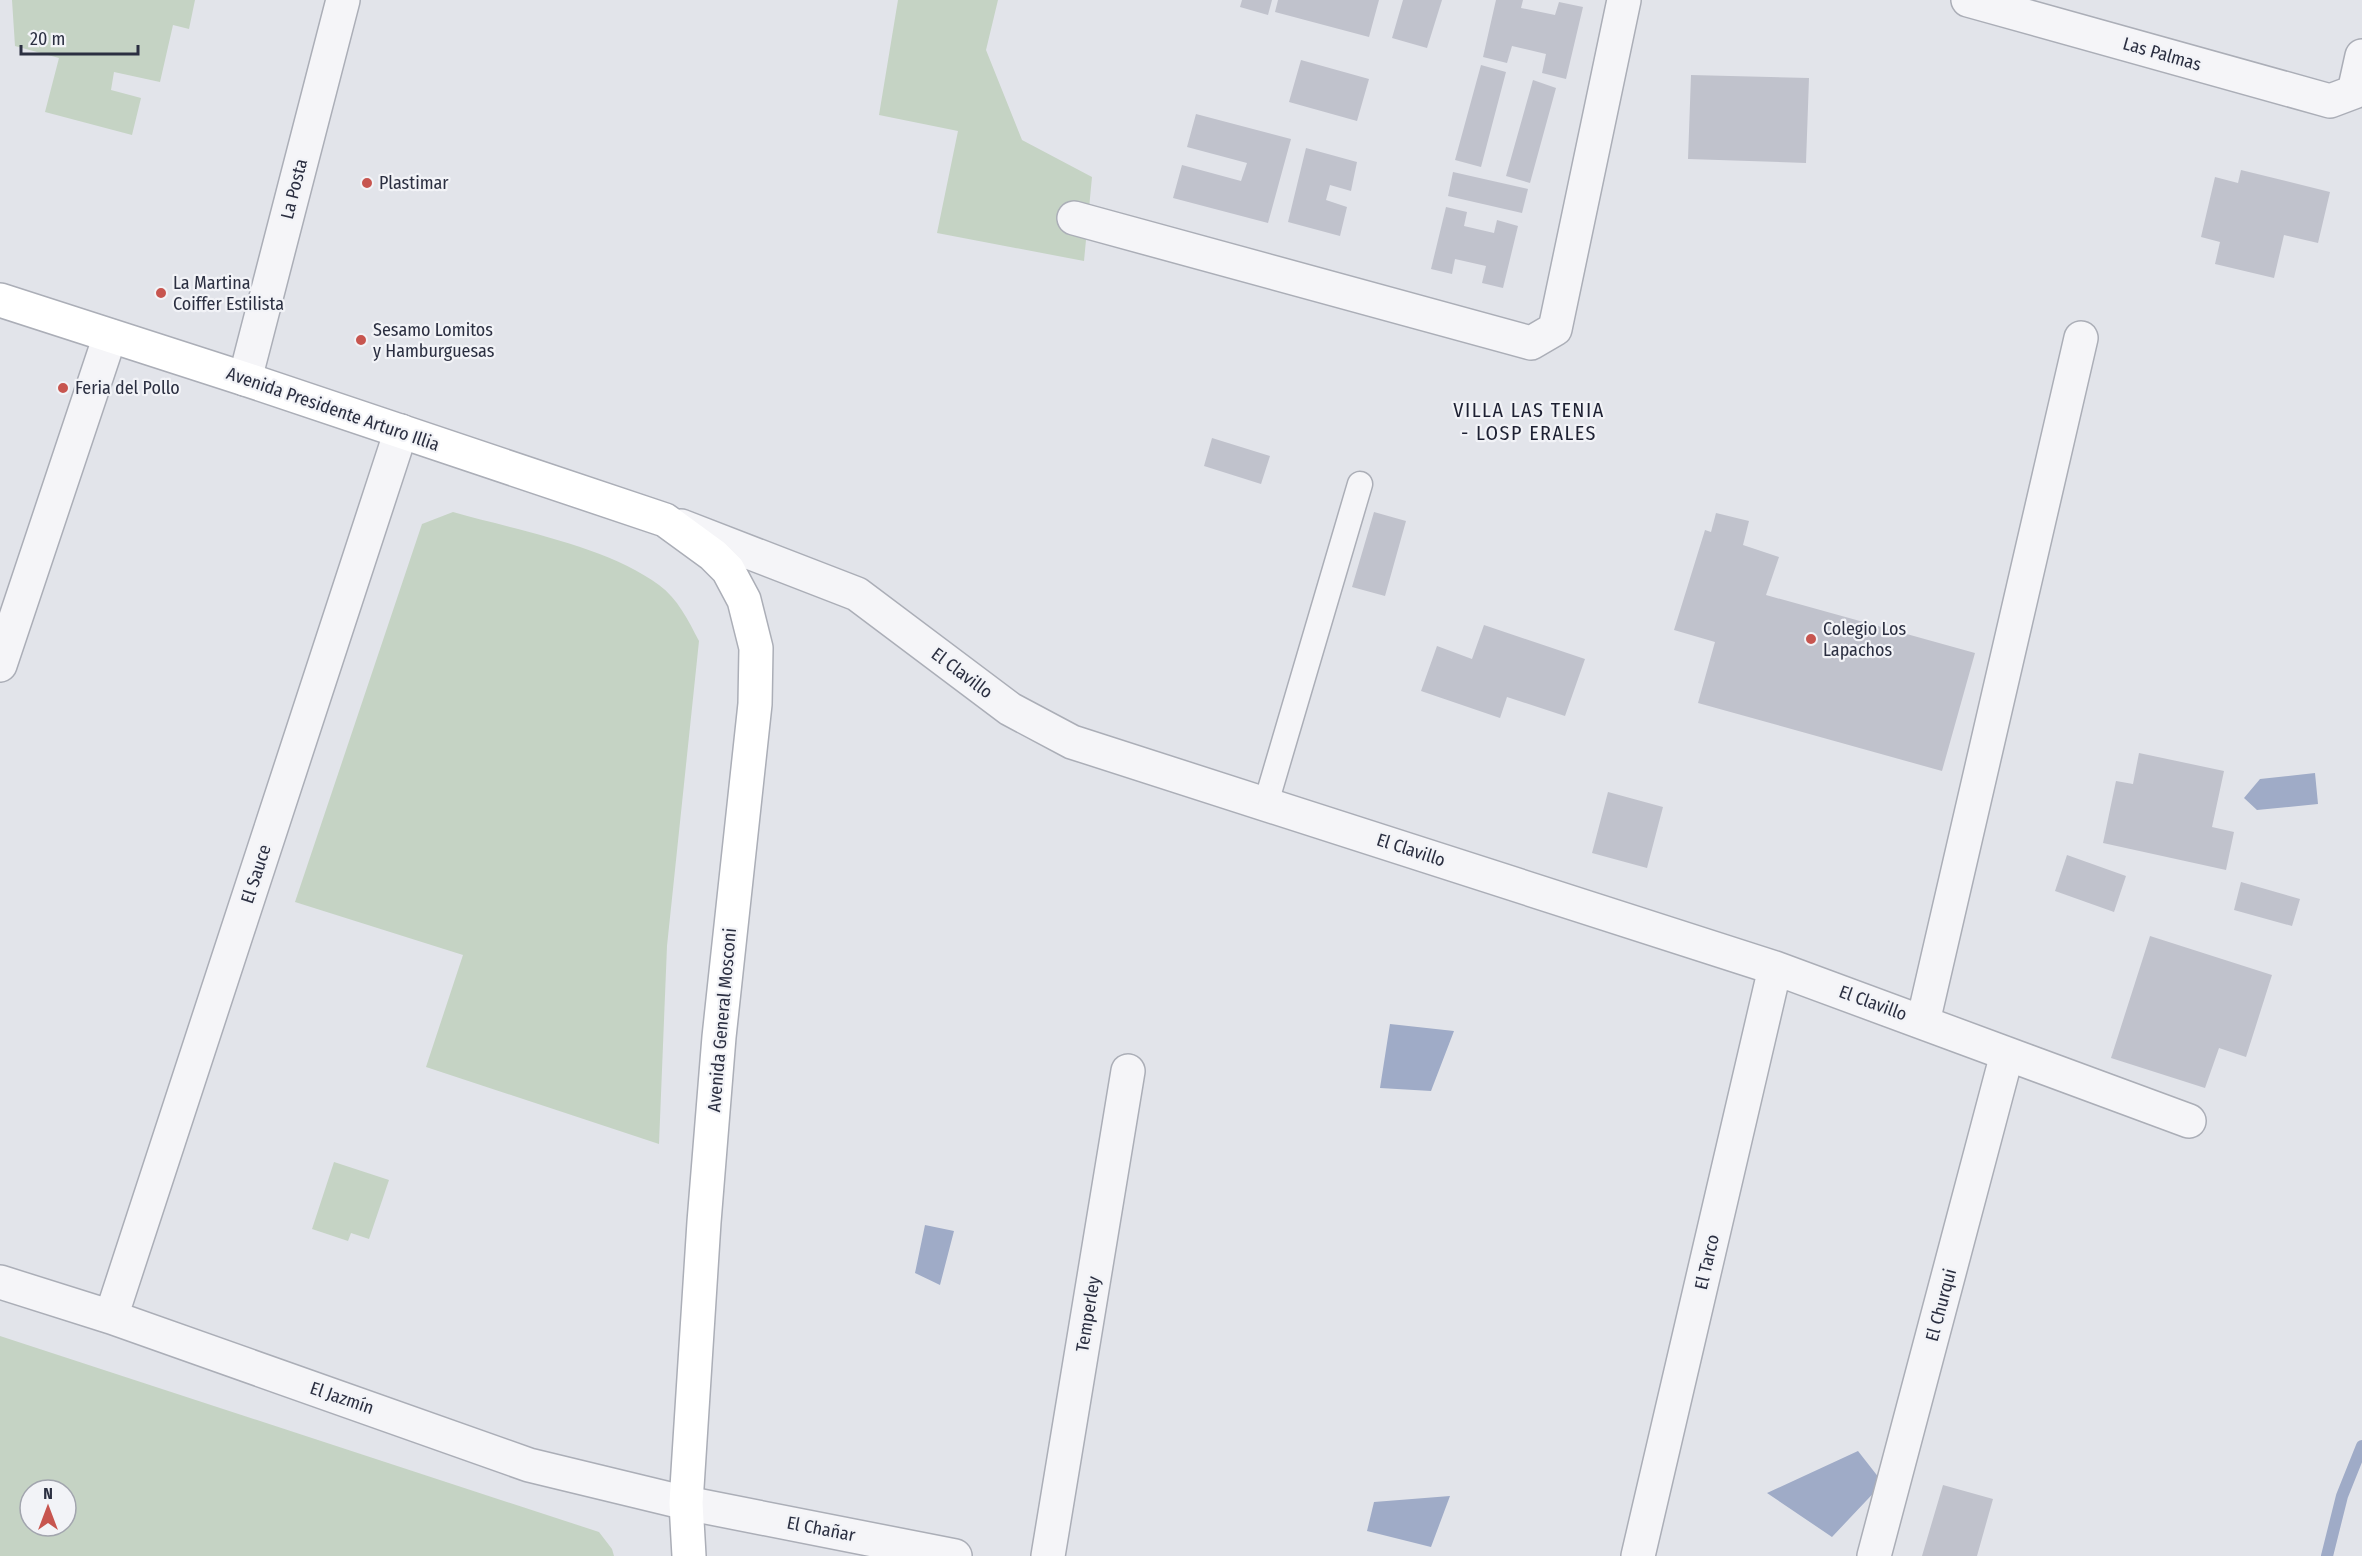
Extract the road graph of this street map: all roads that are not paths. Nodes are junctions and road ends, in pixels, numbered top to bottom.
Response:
1 (343, 0) edge
2 (1624, 0) edge
3 (1968, 0) edge
4 (2362, 56) edge
5 (1074, 218) dead end
6 (0, 300) edge
7 (110, 336) junction
8 (2081, 338) dead end
9 (245, 379) junction
10 (401, 431) junction
11 (1360, 484) dead end
12 (665, 520) junction
13 (0, 664) edge
14 (1266, 803) junction
15 (1775, 968) junction
16 (1923, 1022) junction
17 (2007, 1053) junction
18 (1128, 1071) dead end
19 (2189, 1121) dead end
20 (0, 1282) edge
21 (111, 1317) junction
22 (686, 1503) junction
23 (689, 1556) edge
24 (955, 1556) edge
25 (1048, 1556) edge
26 (1638, 1556) edge
27 (1874, 1556) edge

1 - 9 street, La Posta
2 - 5 street
3 - 4 street, Las Palmas
6 - 7 main road, Avenida Presidente Arturo Illia
7 - 9 main road, Avenida Presidente Arturo Illia
7 - 13 street
8 - 16 street
9 - 10 main road, Avenida Presidente Arturo Illia
10 - 12 main road, Avenida Presidente Arturo Illia
10 - 21 street, El Sauce
11 - 14 lane
12 - 14 street, El Clavillo
12 - 22 main road, Avenida General Mosconi
14 - 15 street, El Clavillo
15 - 16 street, El Clavillo
15 - 26 street, El Tarco
16 - 17 street, El Clavillo
17 - 19 street, El Clavillo
17 - 27 street, El Churqui
18 - 25 street, Temperley
20 - 21 street, El Jazmín
21 - 22 street, El Jazmín
22 - 23 main road, Avenida General Mosconi
22 - 24 street, El Chañar

